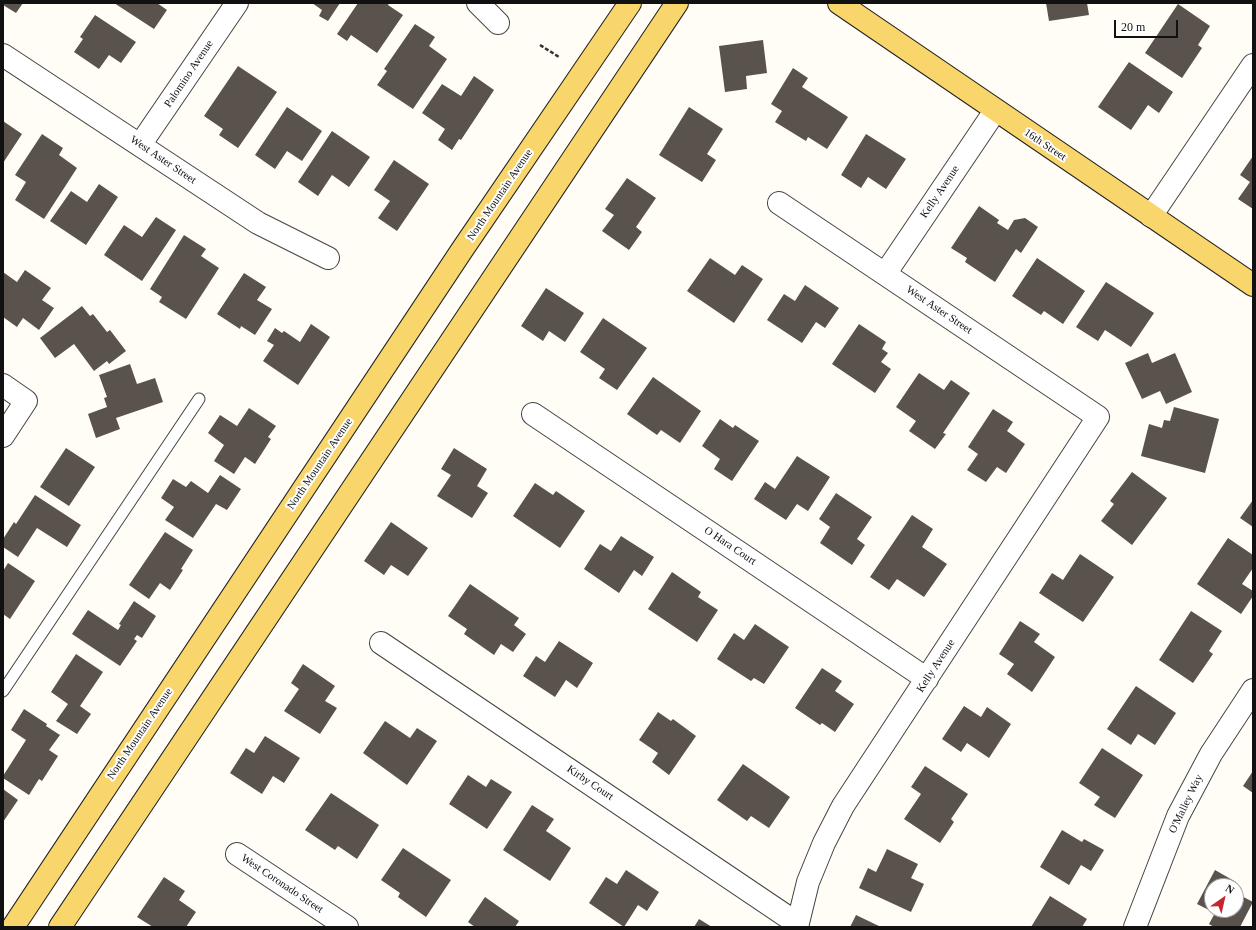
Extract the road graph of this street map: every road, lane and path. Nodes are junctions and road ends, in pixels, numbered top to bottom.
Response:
1 (237, 3) edge
2 (478, 3) edge
3 (630, 3) edge
4 (677, 3) edge
5 (838, 3) edge
6 (498, 23) dead end
7 (540, 45) dead end
8 (3, 55) edge
9 (559, 57) dead end
10 (1253, 65) edge
11 (995, 111) junction
12 (140, 145) junction
13 (779, 203) dead end
14 (1151, 216) junction
15 (328, 258) dead end
16 (885, 274) junction
17 (1253, 285) edge
18 (3, 385) edge
19 (199, 399) dead end
20 (533, 414) dead end
21 (1098, 417) joint
22 (3, 436) edge
23 (382, 643) dead end
24 (927, 679) junction
25 (1253, 690) edge
26 (3, 691) edge
27 (237, 854) dead end
28 (798, 926) edge
29 (13, 927) edge
30 (60, 927) edge
31 (347, 927) edge
32 (1136, 927) edge

1 - 12 street, Palomino Avenue
2 - 6 street
3 - 29 main road, North Mountain Avenue
4 - 30 main road
5 - 11 main road, 16th Street
7 - 9 path
8 - 12 street, West Aster Street
10 - 14 street
11 - 14 main road, 16th Street
11 - 16 street, Kelly Avenue
12 - 15 street, West Aster Street
13 - 16 street, West Aster Street
14 - 17 main road, 16th Street
16 - 21 street, West Aster Street
18 - 22 street
19 - 26 lane
20 - 24 street, O Hara Court
21 - 24 street, Kelly Avenue
23 - 28 street, Kirby Court
24 - 28 street, Kelly Avenue
25 - 32 street, O'Malley Way
27 - 31 street, West Coronado Street

